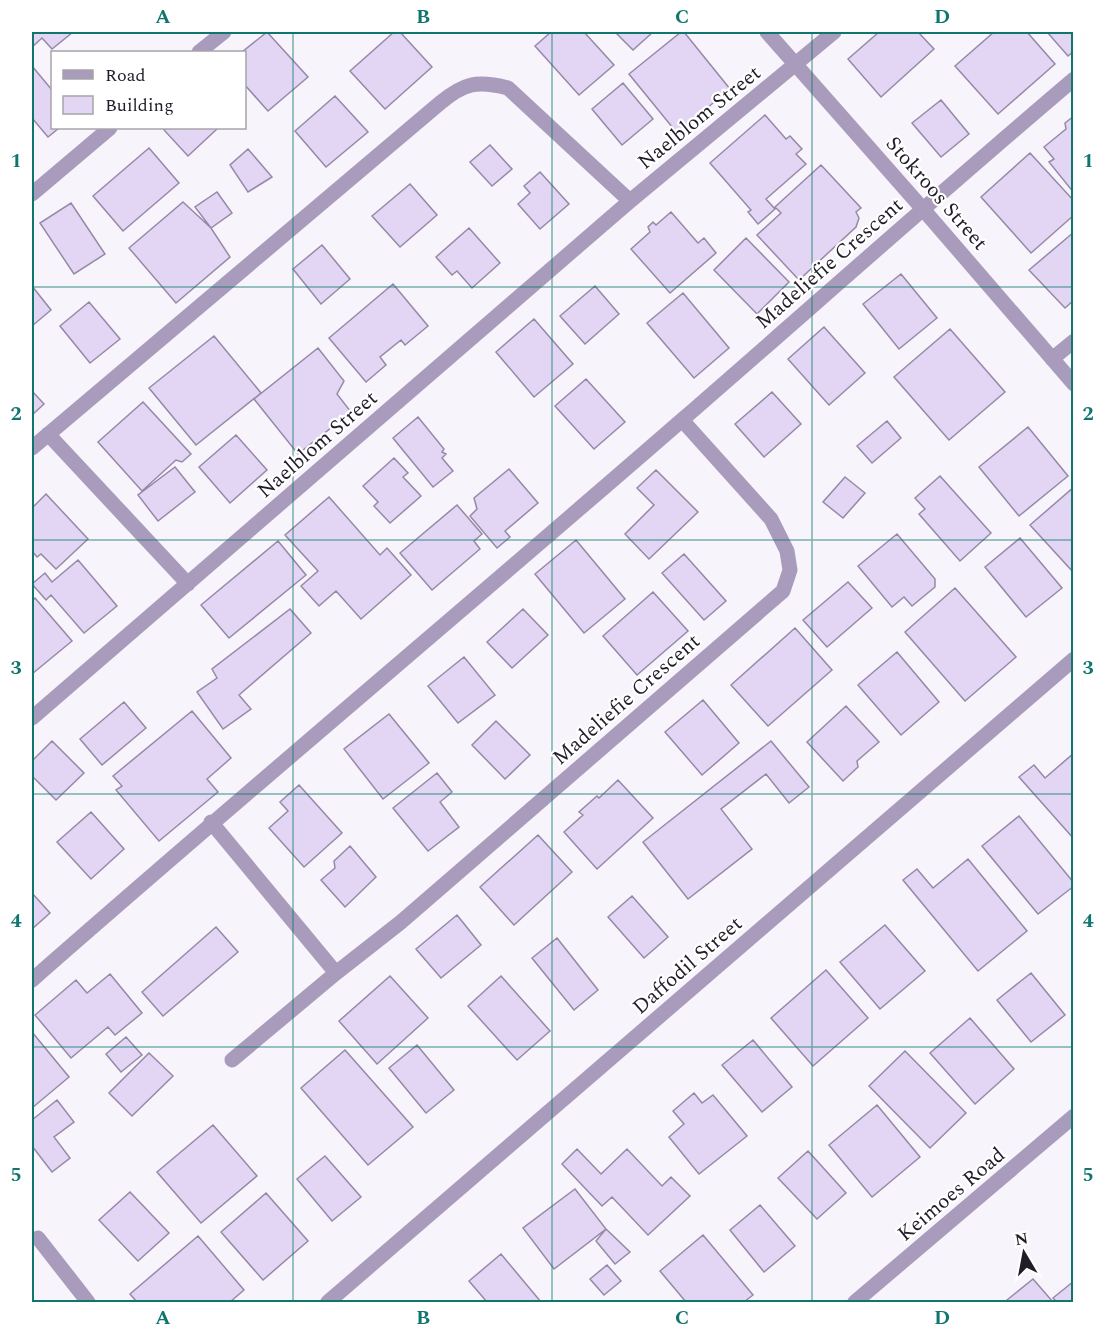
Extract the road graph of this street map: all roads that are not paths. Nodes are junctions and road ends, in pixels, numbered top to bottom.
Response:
1 (224, 32) edge
2 (767, 32) edge
3 (834, 32) edge
4 (200, 51) edge
5 (796, 66) junction
6 (1074, 79) edge
7 (109, 129) edge
8 (32, 194) edge
9 (630, 201) junction
10 (922, 208) junction
11 (1074, 341) edge
12 (1052, 359) junction
13 (1074, 384) edge
14 (682, 420) junction
15 (48, 434) junction
16 (32, 448) edge
17 (188, 584) junction
18 (1074, 659) edge
19 (32, 718) edge
20 (211, 822) junction
21 (336, 974) junction
22 (32, 980) edge
23 (232, 1060) dead end
24 (1074, 1116) edge
25 (34, 1238) edge
26 (88, 1302) edge
27 (328, 1302) edge
28 (855, 1302) edge

1 - 4 street
2 - 5 street, Stokroos Street
3 - 5 street, Naelblom Street
5 - 9 street, Naelblom Street
5 - 10 street, Stokroos Street
6 - 10 street, Madeliefie Crescent
7 - 8 street
9 - 15 street
9 - 17 street, Naelblom Street
10 - 12 street, Stokroos Street
10 - 14 street, Madeliefie Crescent
11 - 12 street
12 - 13 street, Stokroos Street
14 - 20 street, Madeliefie Crescent
14 - 21 street, Madeliefie Crescent
15 - 16 street
15 - 17 street
17 - 19 street, Naelblom Street
18 - 27 street, Daffodil Street
20 - 21 street
20 - 22 street, Madeliefie Crescent
21 - 23 street, Madeliefie Crescent
24 - 28 street, Keimoes Road
25 - 26 street

